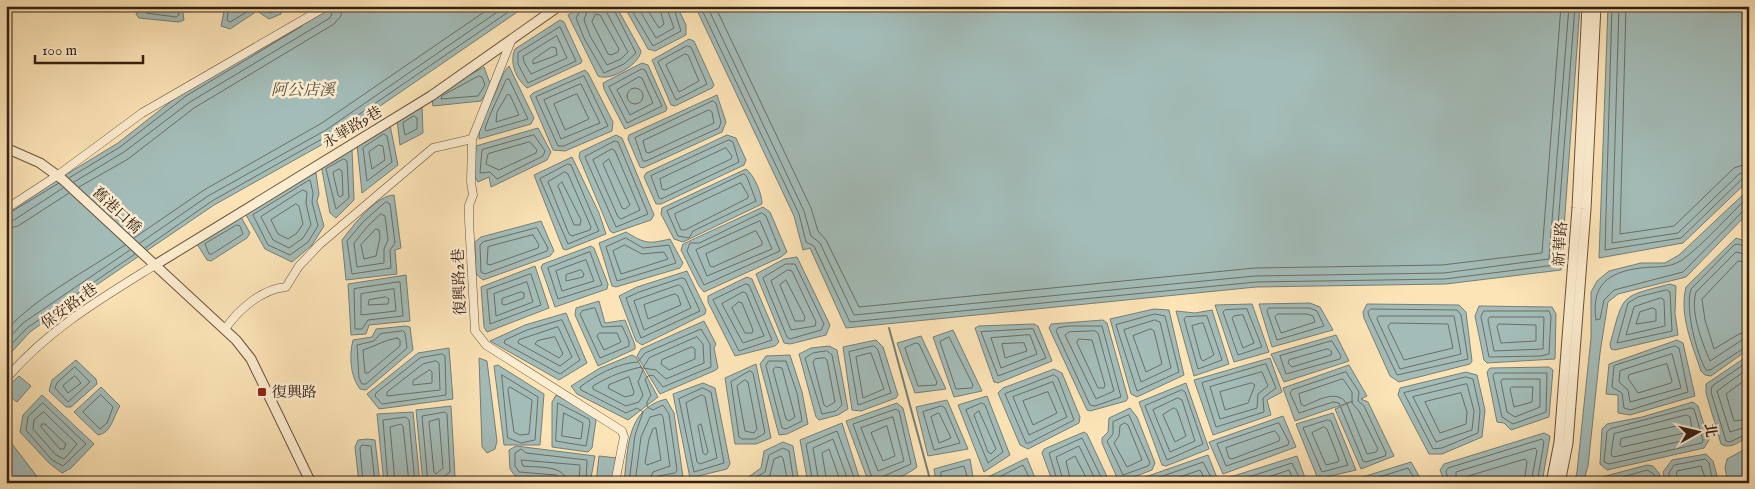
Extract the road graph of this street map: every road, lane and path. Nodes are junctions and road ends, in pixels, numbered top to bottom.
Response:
1 (327, 6) edge
2 (559, 6) edge
3 (1587, 6) edge
4 (1596, 6) edge
5 (511, 41) junction
6 (472, 139) junction
7 (6, 148) edge
8 (60, 177) junction
9 (6, 209) edge
10 (154, 264) junction
11 (225, 328) junction
12 (6, 379) edge
13 (311, 483) edge
14 (615, 483) edge
15 (1551, 483) edge
16 (1560, 483) edge

1 - 8 street
2 - 5 street, 永華路9巷
3 - 15 street, 新華路
4 - 16 street, 新華路
5 - 6 street, 復興路2巷
5 - 10 street, 永華路9巷
6 - 11 street
6 - 14 street, 復興路2巷
7 - 8 street, 舊港口橋
8 - 9 street
8 - 10 street, 舊港口橋
10 - 11 street
10 - 12 street, 保安路1巷
11 - 13 street

